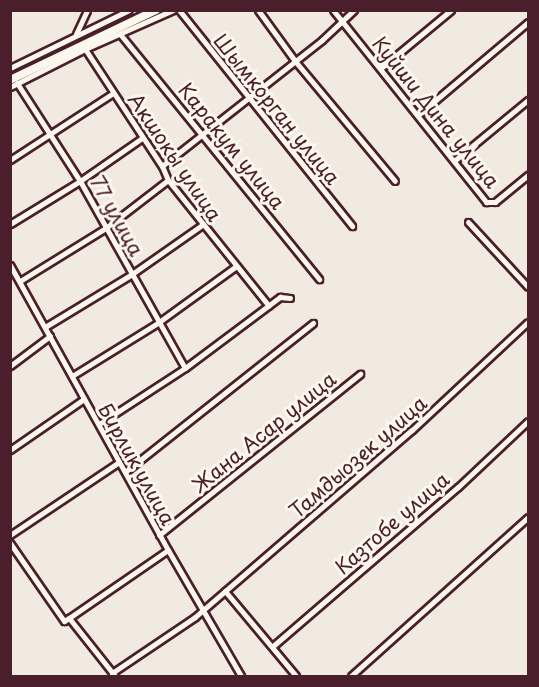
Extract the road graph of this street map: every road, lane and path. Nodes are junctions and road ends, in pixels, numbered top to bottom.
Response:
1 (87, 10) edge
2 (129, 10) edge
3 (146, 10) edge
4 (156, 10) edge
5 (173, 10) edge
6 (178, 10) edge
7 (258, 10) edge
8 (333, 10) edge
9 (354, 10) edge
10 (451, 10) edge
11 (342, 21) junction
12 (528, 22) edge
13 (76, 34) junction
14 (120, 34) junction
15 (84, 49) junction
16 (295, 61) junction
17 (10, 68) edge
18 (381, 68) junction
19 (10, 74) edge
20 (14, 81) edge
21 (10, 87) edge
22 (113, 93) junction
23 (249, 96) junction
24 (528, 100) edge
25 (418, 115) junction
26 (203, 133) junction
27 (51, 136) junction
28 (142, 138) junction
29 (10, 160) edge
30 (454, 161) junction
31 (162, 166) junction
32 (528, 175) edge
33 (168, 180) junction
34 (80, 181) junction
35 (395, 181) dead end
36 (468, 222) dead end
37 (10, 224) edge
38 (202, 225) junction
39 (352, 226) dead end
40 (107, 227) junction
41 (10, 265) edge
42 (236, 267) junction
43 (132, 274) junction
44 (18, 278) junction
45 (319, 279) dead end
46 (10, 280) edge
47 (528, 287) edge
48 (290, 298) dead end
49 (269, 306) junction
50 (159, 322) junction
51 (528, 322) edge
52 (313, 323) dead end
53 (45, 327) junction
54 (50, 336) junction
55 (10, 366) edge
56 (185, 368) junction
57 (360, 375) dead end
58 (72, 376) junction
59 (84, 399) junction
60 (528, 421) edge
61 (99, 424) junction
62 (10, 450) edge
63 (119, 462) junction
64 (125, 472) junction
65 (528, 517) edge
66 (10, 535) edge
67 (159, 535) junction
68 (10, 543) edge
69 (168, 550) junction
70 (225, 591) junction
71 (202, 609) junction
72 (69, 618) junction
73 (273, 646) junction
74 (113, 675) edge
75 (241, 676) edge
76 (296, 676) edge
77 (351, 676) edge

1 - 13 street
2 - 13 street
3 - 19 highway
4 - 20 highway
5 - 14 street
6 - 23 street, Шымкорган улица
7 - 16 street
8 - 11 street, Куйши Дина улица
9 - 11 street
10 - 18 street
11 - 16 street
11 - 18 street, Куйши Дина улица
12 - 25 street
13 - 17 street
14 - 15 street
14 - 26 street, Каракум улица
15 - 20 street
15 - 22 street, Акшокы улица
16 - 23 street
16 - 35 street
18 - 25 street, Куйши Дина улица
20 - 21 street
20 - 27 street, 77 улица
22 - 27 street
22 - 28 street, Акшокы улица
23 - 26 street
23 - 39 street, Шымкорган улица
24 - 30 street
25 - 30 street, Куйши Дина улица
26 - 31 street
26 - 45 street, Каракум улица
27 - 29 street
27 - 34 street, 77 улица
28 - 31 street, Акшокы улица
28 - 34 street
30 - 32 street, Куйши Дина улица
31 - 33 street, Акшокы улица
33 - 38 street, Акшокы улица
33 - 40 street
34 - 37 street
34 - 40 street, 77 улица
36 - 47 street
38 - 42 street, Акшокы улица
38 - 43 street
40 - 43 street, 77 улица
40 - 44 street
41 - 44 street, Бирлик улица
42 - 49 street, Акшокы улица
42 - 50 street
43 - 50 street, 77 улица
43 - 53 street
44 - 46 street
44 - 53 street, Бирлик улица
48 - 49 street
49 - 56 street
50 - 56 street, 77 улица
50 - 58 street
51 - 70 street, Тамдыозек улица
52 - 64 street
53 - 54 street, Бирлик улица
54 - 55 street
54 - 58 street, Бирлик улица
56 - 61 street
57 - 67 street, Жана Асар улица
58 - 59 street, Бирлик улица
59 - 61 street, Бирлик улица
59 - 62 street
60 - 73 street, Казтобе улица
61 - 63 street, Бирлик улица
63 - 64 street, Бирлик улица
63 - 66 street
64 - 67 street, Бирлик улица
65 - 77 street
67 - 69 street, Бирлик улица
68 - 72 street
69 - 71 street, Бирлик улица
69 - 72 street
70 - 71 street, Тамдыозек улица
70 - 73 street
71 - 74 street, Тамдыозек улица
71 - 75 street, Бирлик улица
72 - 74 street
73 - 76 street

